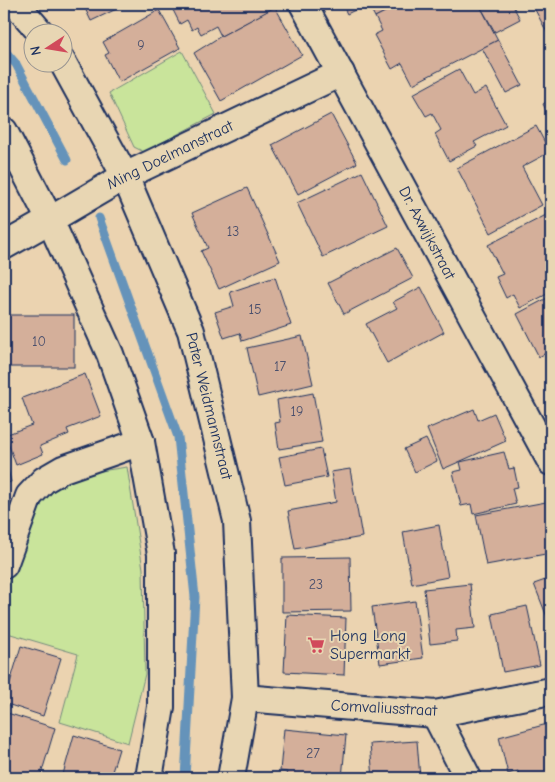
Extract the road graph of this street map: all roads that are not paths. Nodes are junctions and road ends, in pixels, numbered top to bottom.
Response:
1 (16, 4) edge
2 (303, 4) edge
3 (31, 22) edge
4 (68, 72) edge
5 (341, 73) junction
6 (4, 131) edge
7 (125, 176) junction
8 (50, 220) junction
9 (4, 246) edge
10 (141, 442) junction
11 (551, 462) edge
12 (4, 565) edge
13 (551, 691) edge
14 (245, 698) junction
15 (435, 714) junction
16 (149, 778) edge
17 (231, 778) edge
18 (468, 778) edge

1 - 3 street
2 - 5 street, Dr. Axwijkstraat
4 - 7 street, Pater Weidmannstraat
5 - 7 street, Ming Doelmanstraat
5 - 11 street, Dr. Axwijkstraat
6 - 8 street
7 - 8 street, Ming Doelmanstraat
7 - 14 street, Pater Weidmannstraat
8 - 9 street, Ming Doelmanstraat
8 - 10 street
10 - 12 street
10 - 16 street
13 - 15 street, Comvaliusstraat
14 - 15 street, Comvaliusstraat
14 - 17 street, Pater Weidmannstraat
15 - 18 street

